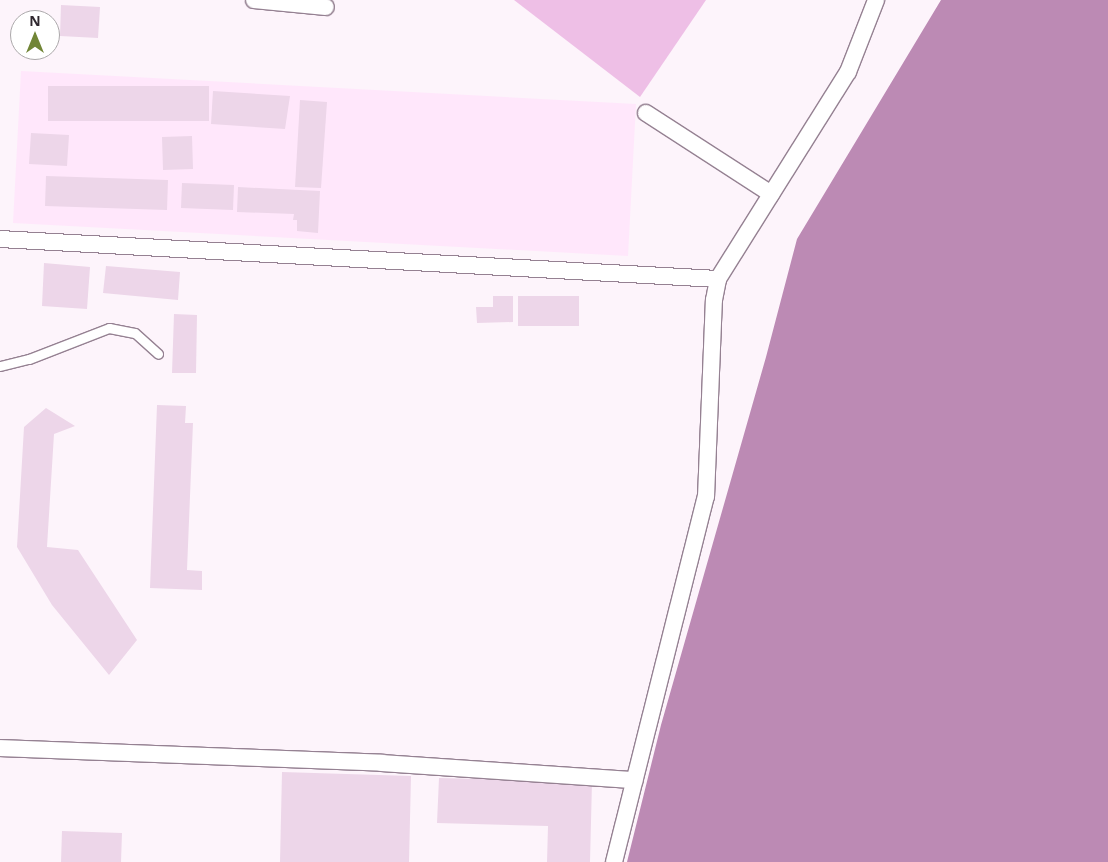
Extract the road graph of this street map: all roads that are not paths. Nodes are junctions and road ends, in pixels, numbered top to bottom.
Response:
1 (254, 0) edge
2 (876, 0) edge
3 (326, 7) dead end
4 (646, 114) dead end
5 (771, 194) junction
6 (0, 239) edge
7 (718, 279) junction
8 (158, 354) dead end
9 (0, 366) edge
10 (0, 748) edge
11 (634, 780) junction
12 (614, 862) edge

1 - 3 street
2 - 5 street
4 - 5 street
5 - 7 street
6 - 7 street
7 - 11 street
8 - 9 lane
10 - 11 street
11 - 12 street

